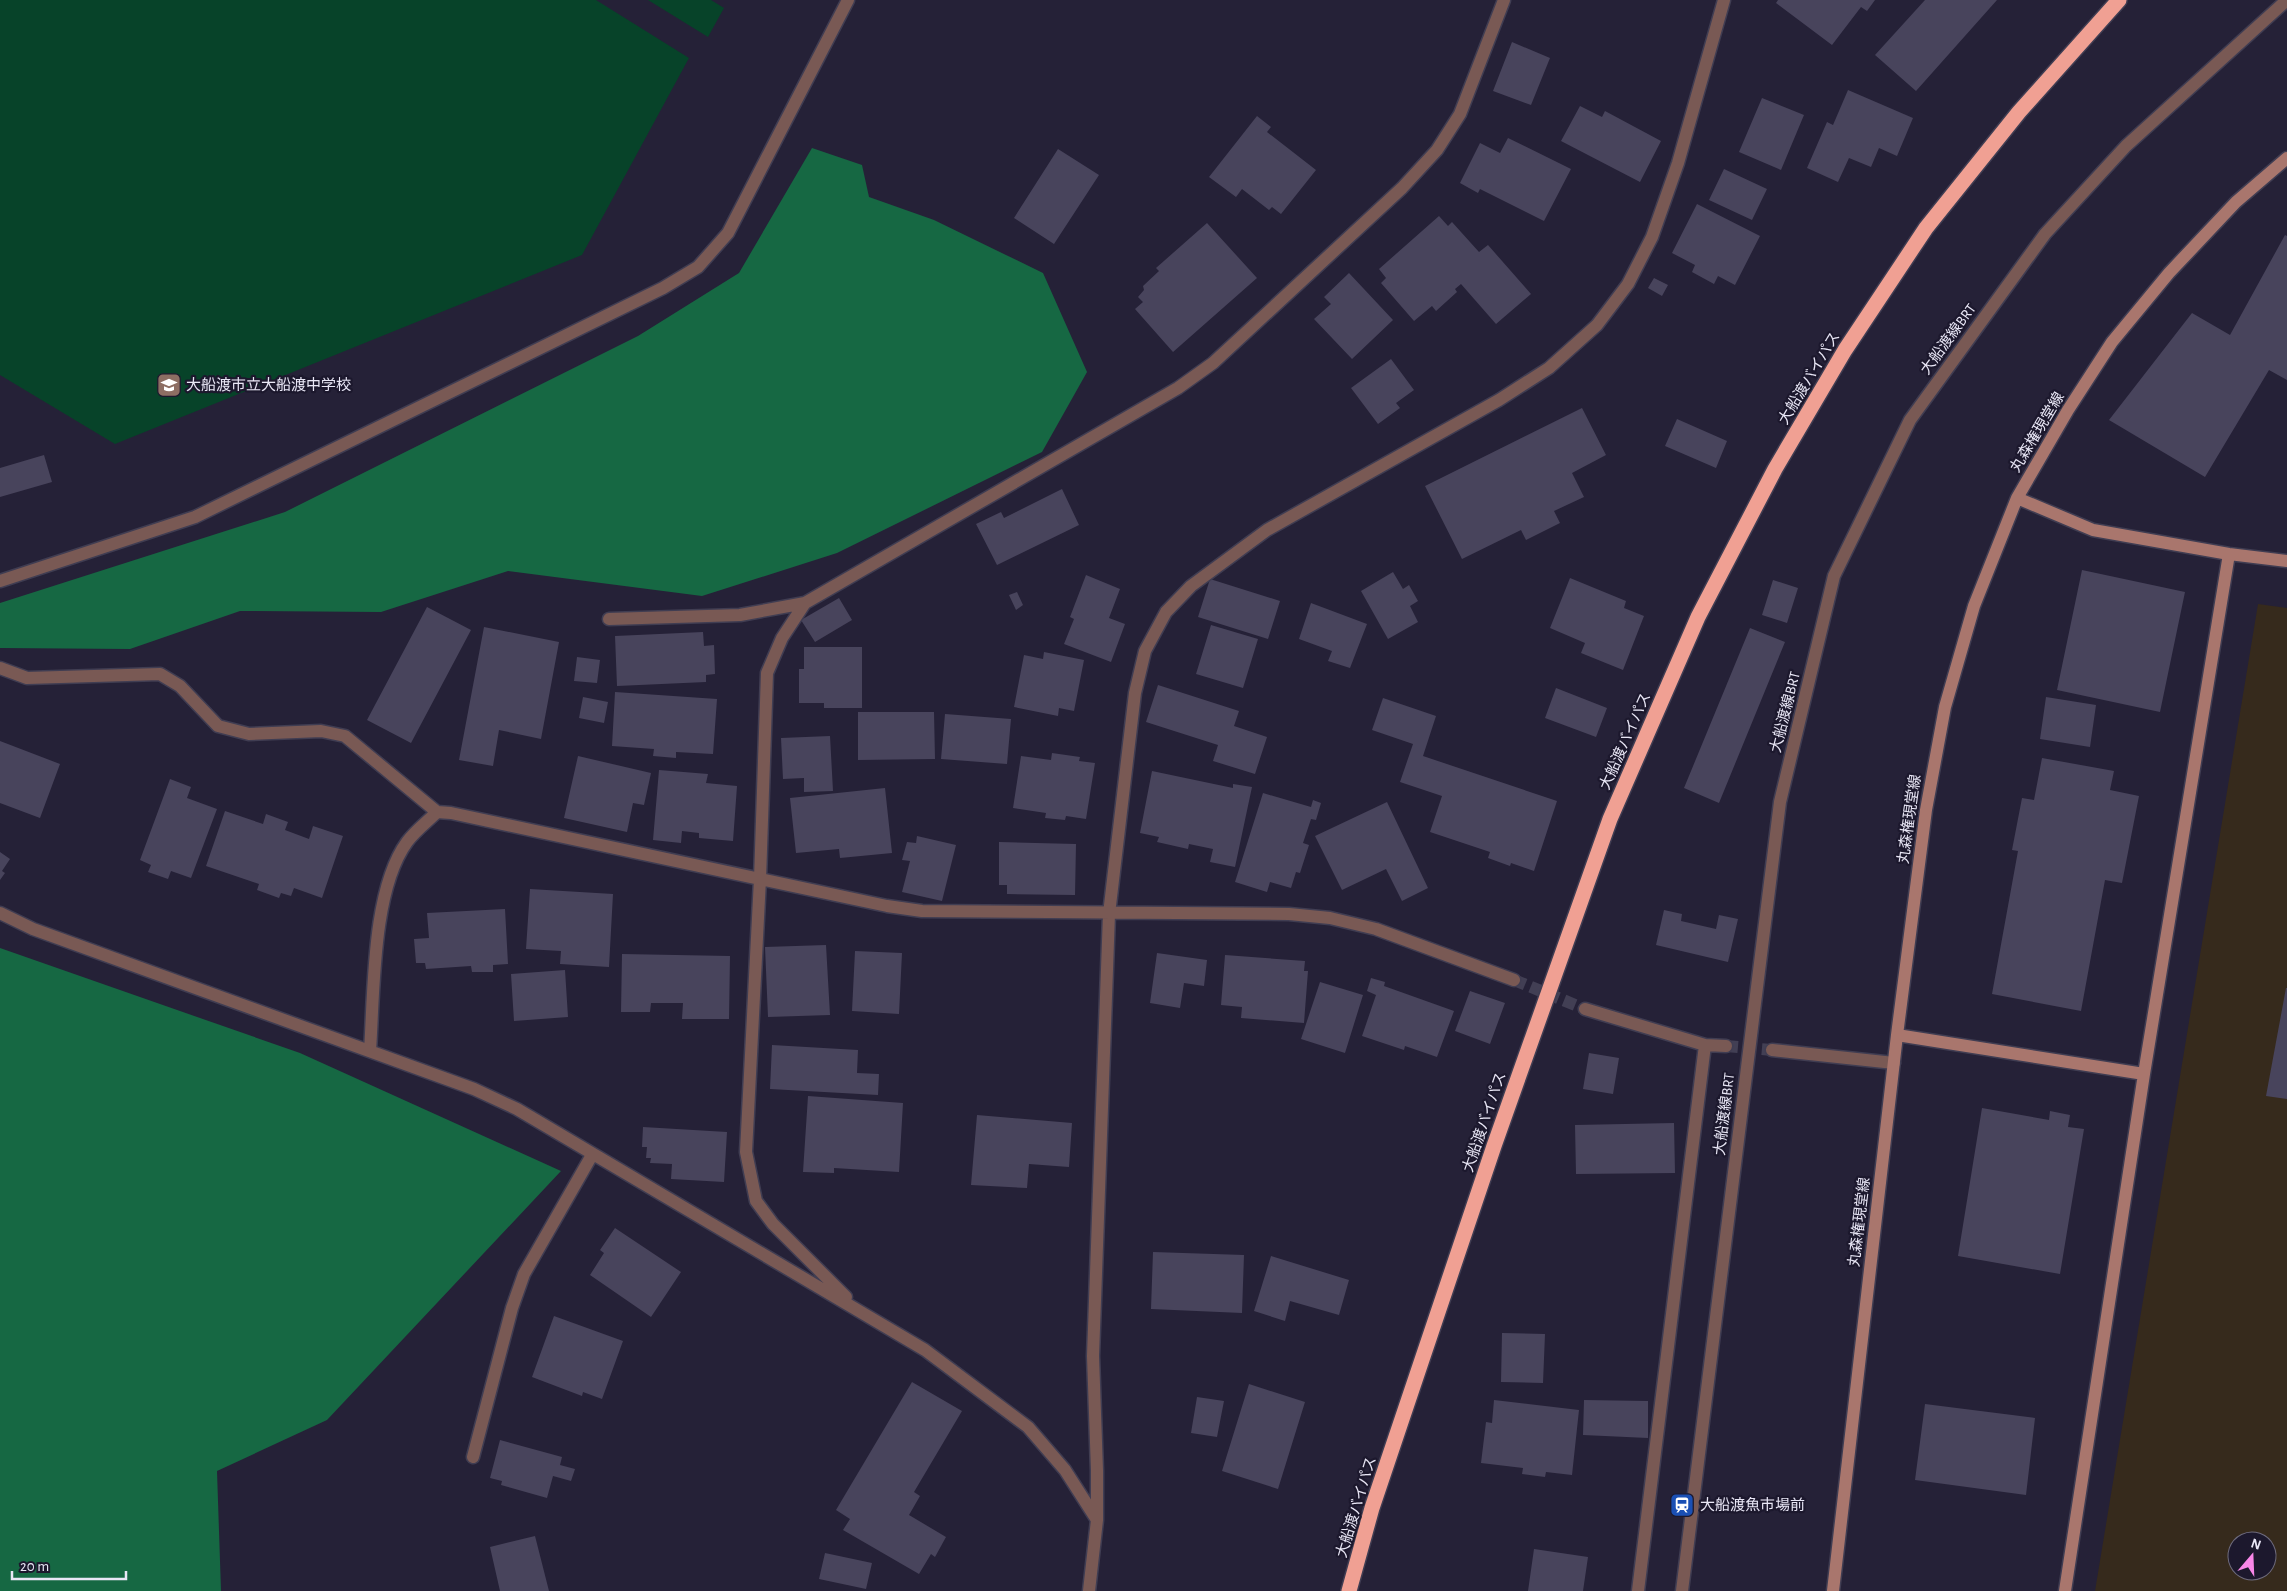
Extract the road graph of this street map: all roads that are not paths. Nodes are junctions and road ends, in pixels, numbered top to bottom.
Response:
1 (848, 0) edge
2 (1504, 0) edge
3 (1724, 0) edge
4 (2119, 0) edge
5 (2287, 0) edge
6 (2287, 158) edge
7 (2017, 498) junction
8 (2229, 554) junction
9 (2287, 561) edge
10 (0, 582) edge
11 (805, 603) junction
12 (609, 618) dead end
13 (0, 668) edge
14 (437, 812) junction
15 (760, 878) junction
16 (0, 913) edge
17 (1109, 914) junction
18 (1514, 980) tunnel mouth
19 (1585, 1009) tunnel mouth
20 (1897, 1034) junction
21 (1705, 1045) junction
22 (1726, 1046) tunnel mouth
23 (1772, 1050) tunnel mouth
24 (370, 1051) junction
25 (1894, 1063) junction
26 (2144, 1074) junction
27 (592, 1155) junction
28 (859, 1310) junction
29 (474, 1457) dead end
30 (1097, 1520) junction
31 (1089, 1591) edge
32 (1349, 1591) edge
33 (1638, 1591) edge
34 (1682, 1591) edge
35 (1833, 1591) edge
36 (2065, 1591) edge

1 - 10 street
2 - 11 street
3 - 17 street
4 - 32 highway, 大船渡バイパス
5 - 34 street, 大船渡線BRT
6 - 7 street, 丸森権現堂線
7 - 8 street
7 - 20 street, 丸森権現堂線
8 - 9 street
8 - 26 street
11 - 12 street
11 - 15 street
13 - 14 street
14 - 15 street
14 - 24 street
15 - 17 street
15 - 28 street
16 - 24 street
17 - 18 street
17 - 30 street
19 - 21 street
20 - 25 street, 丸森権現堂線
20 - 26 street
21 - 22 street
21 - 33 street
23 - 25 street
24 - 27 street
25 - 35 street, 丸森権現堂線
26 - 36 street
27 - 28 street
27 - 29 street
28 - 30 street
30 - 31 street

